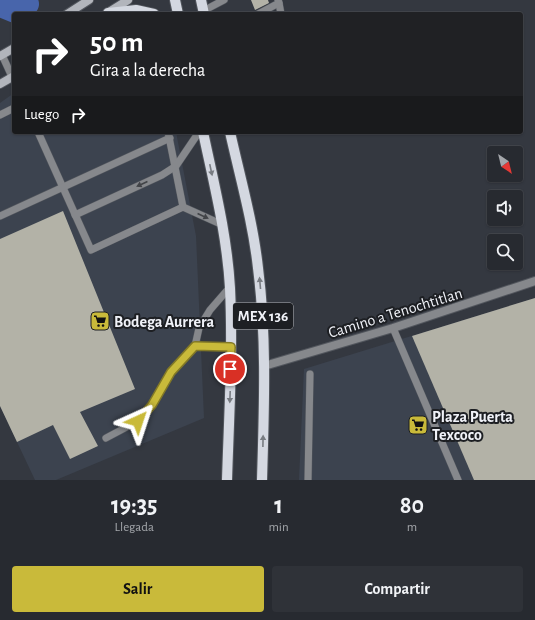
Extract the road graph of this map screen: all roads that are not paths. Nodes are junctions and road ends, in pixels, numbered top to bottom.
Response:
1 (89, 0) edge
2 (128, 0) edge
3 (175, 0) edge
4 (201, 0) edge
5 (224, 0) edge
6 (278, 1) edge
7 (70, 12) edge
8 (109, 12) edge
9 (117, 12) edge
10 (145, 12) edge
11 (178, 12) edge
12 (204, 12) edge
13 (261, 12) edge
14 (281, 12) edge
15 (12, 49) edge
16 (1, 56) edge
17 (12, 76) edge
18 (12, 78) edge
19 (0, 84) edge
20 (12, 109) edge
21 (0, 115) edge
22 (39, 134) edge
23 (198, 134) edge
24 (203, 134) edge
25 (230, 134) edge
26 (169, 135) edge
27 (176, 166) junction
28 (63, 187) junction
29 (183, 206) junction
30 (75, 214) junction
31 (0, 216) edge
32 (223, 225) junction
33 (535, 281) edge
34 (230, 287) junction
35 (393, 328) junction
36 (195, 346) junction
37 (231, 347) junction
38 (264, 366) junction
39 (310, 374) dead end
40 (106, 438) dead end
41 (227, 480) edge
42 (262, 480) edge
43 (308, 480) edge
44 (458, 480) edge

1 - 7 main road
2 - 8 main road
3 - 11 main road
4 - 12 main road
5 - 12 lane
6 - 13 lane
6 - 14 lane
9 - 10 main road
15 - 16 main road
16 - 17 lane
18 - 19 main road
20 - 21 lane
22 - 28 lane
23 - 27 lane
24 -> 32 main road, MEX 136
38 -> 25 main road, MEX 136
26 - 27 lane
26 - 28 lane
27 - 29 lane
27 -> 30 lane
28 - 30 lane
28 - 31 lane
29 - 30 lane
29 -> 32 lane
32 - 34 main road, MEX 136
33 - 35 street, Camino a Tenochtitlan
34 - 36 lane
34 - 37 main road, MEX 136
35 - 38 street, Camino a Tenochtitlan
35 - 44 lane
36 - 37 lane
36 - 40 lane
37 -> 41 main road, MEX 136
42 -> 38 main road, MEX 136
39 - 43 lane

